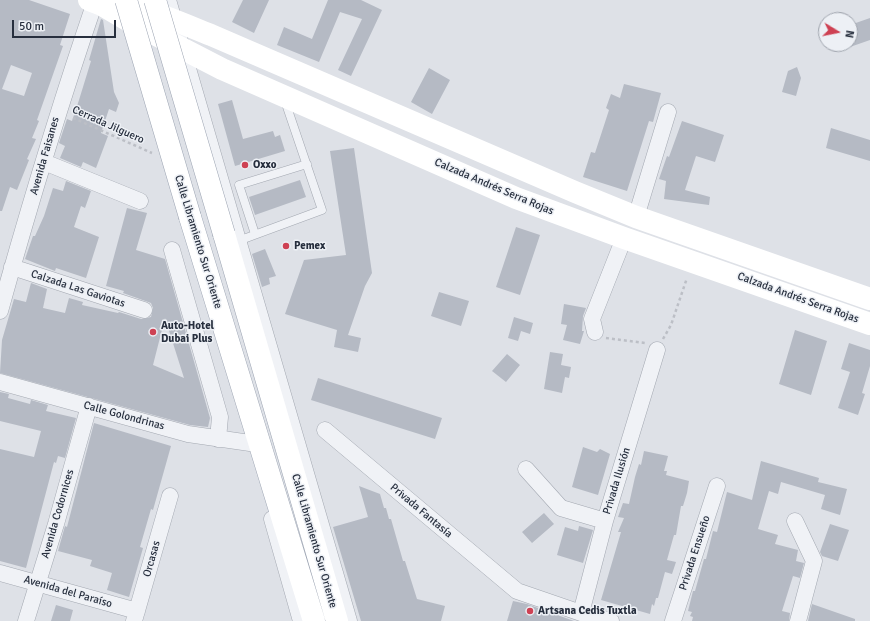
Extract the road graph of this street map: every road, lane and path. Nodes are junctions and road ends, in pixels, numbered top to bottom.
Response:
1 (155, 0) edge
2 (168, 0) edge
3 (114, 6) edge
4 (174, 20) junction
5 (183, 50) junction
6 (284, 96) junction
7 (58, 111) junction
8 (668, 112) dead end
9 (152, 153) dead end
10 (44, 162) junction
11 (307, 164) junction
12 (239, 185) junction
13 (224, 189) junction
14 (575, 192) junction
15 (140, 201) dead end
16 (565, 216) junction
17 (636, 217) junction
18 (255, 234) junction
19 (624, 238) junction
20 (238, 241) junction
21 (172, 250) dead end
22 (693, 261) junction
23 (12, 267) junction
24 (870, 299) edge
25 (144, 310) dead end
26 (0, 311) edge
27 (870, 324) edge
28 (595, 332) joint
29 (657, 350) junction
30 (0, 382) edge
31 (89, 406) junction
32 (325, 430) dead end
33 (218, 439) junction
34 (250, 443) junction
35 (526, 469) dead end
36 (718, 486) dead end
37 (170, 496) dead end
38 (605, 521) junction
39 (795, 521) dead end
40 (0, 573) edge
41 (37, 583) junction
42 (581, 613) junction
43 (308, 615) edge
44 (136, 616) edge
45 (26, 621) edge
46 (337, 621) edge
47 (349, 621) edge
48 (611, 621) edge
49 (673, 621) edge
50 (798, 621) edge

1 - 46 main road, Calle Libramiento Sur Oriente, bridge
2 - 4 street
3 - 4 main road, Calzada Andrés Serra Rojas
3 - 5 main road, Calzada Andrés Serra Rojas
3 - 7 street, Avenida Faisanes
3 - 34 street
3 - 43 main road, Calle Libramiento Sur Oriente, bridge
4 - 5 street
4 - 14 main road, Calzada Andrés Serra Rojas
5 - 6 main road, Calzada Andrés Serra Rojas
5 - 13 street
6 - 11 lane
6 - 16 main road, Calzada Andrés Serra Rojas
7 - 9 path, Cerrada Jilguero
7 - 10 street, Avenida Faisanes
8 - 17 street
10 - 15 street
10 - 23 street, Avenida Faisanes
11 - 12 lane
11 - 18 lane
12 - 13 lane
12 - 18 lane
13 - 20 street
14 - 16 main road
14 - 17 main road, Calzada Andrés Serra Rojas
16 - 19 main road, Calzada Andrés Serra Rojas
17 - 24 main road, Calzada Andrés Serra Rojas
18 - 20 lane
19 - 22 main road, Calzada Andrés Serra Rojas
19 - 28 street
20 - 47 street
21 - 33 street
22 - 27 main road, Calzada Andrés Serra Rojas
22 - 29 path
23 - 25 street, Calzada Las Gaviotas
23 - 26 street, Avenida Faisanes
28 - 29 path
29 - 38 street, Privada Ilusión
30 - 31 street, Calle Golondrinas
31 - 33 street, Calle Golondrinas
31 - 41 street, Avenida Codornices
32 - 42 street, Privada Fantasía
33 - 34 street, Calle Golondrinas
34 - 43 street
35 - 38 street
36 - 49 street, Privada Ensueño
37 - 44 street, Orcasas
38 - 42 street, Privada Ilusión
39 - 50 street
40 - 41 street, Avenida del Paraíso
41 - 44 street, Avenida del Paraíso
41 - 45 street, Avenida Codornices
42 - 48 street

